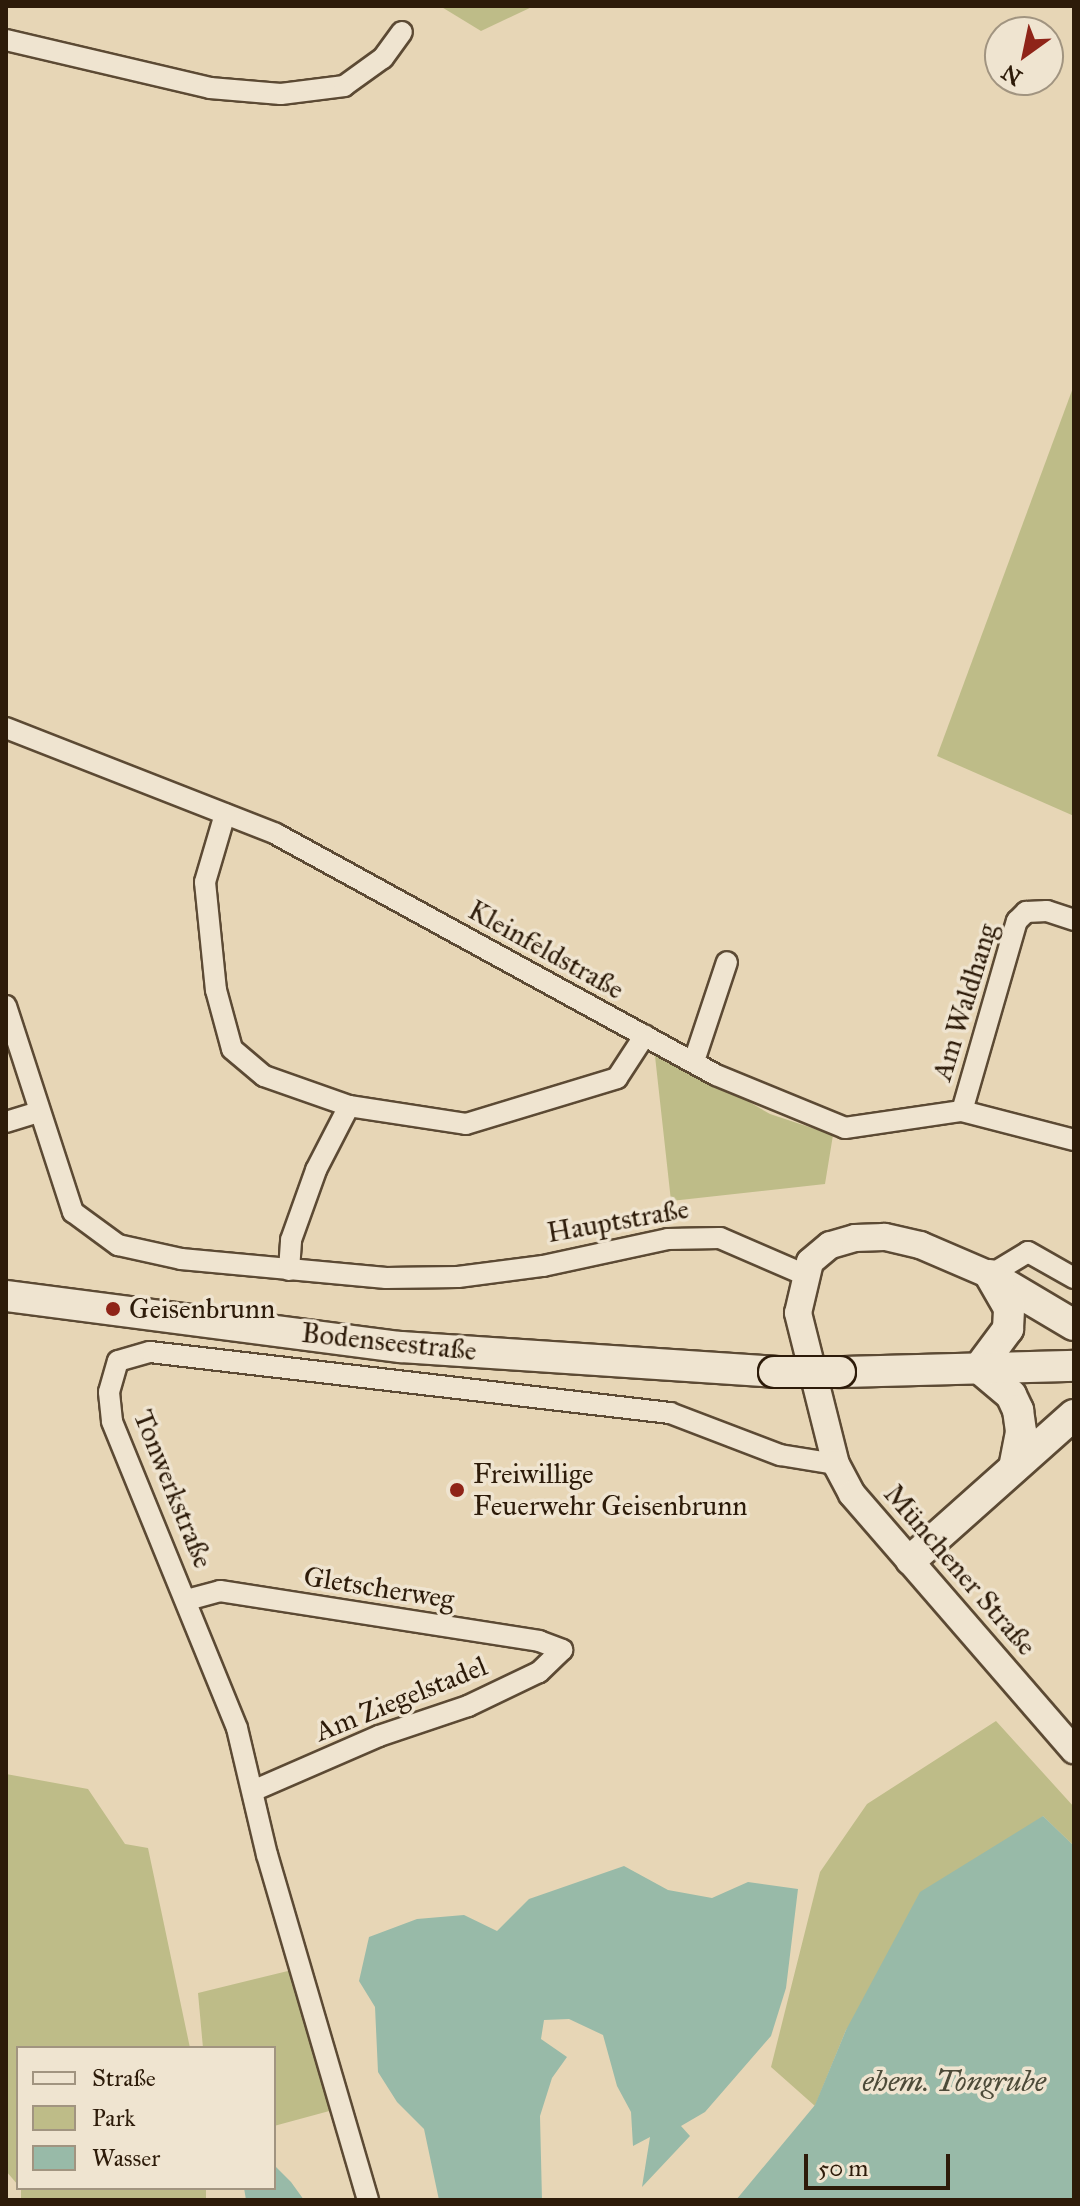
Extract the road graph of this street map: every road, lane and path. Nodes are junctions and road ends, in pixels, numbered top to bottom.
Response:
1 (402, 32) dead end
2 (6, 40) edge
3 (6, 728) edge
4 (225, 814) junction
5 (1074, 920) edge
6 (727, 962) dead end
7 (6, 1006) edge
8 (645, 1035) junction
9 (694, 1061) junction
10 (349, 1106) junction
11 (962, 1111) junction
12 (38, 1112) junction
13 (6, 1122) edge
14 (1074, 1140) edge
15 (289, 1270) junction
16 (803, 1274) junction
17 (990, 1275) junction
18 (1074, 1278) edge
19 (6, 1296) edge
20 (1074, 1325) edge
21 (1074, 1366) edge
22 (979, 1368) junction
23 (1074, 1415) edge
24 (836, 1464) junction
25 (1014, 1467) junction
26 (911, 1560) junction
27 (187, 1600) junction
28 (562, 1650) joint
29 (1074, 1750) edge
30 (255, 1790) junction
31 (368, 2200) edge

1 - 2 street
3 - 4 street, Kleinfeldstraße
4 - 8 street, Kleinfeldstraße
4 - 10 street
5 - 11 street, Am Waldhang
6 - 9 street
7 - 12 street, Hauptstraße
8 - 9 street, Kleinfeldstraße
8 - 10 street
9 - 11 street, Kleinfeldstraße
10 - 15 street
11 - 14 street, Kleinfeldstraße
12 - 13 street
12 - 15 street, Hauptstraße
15 - 16 street, Hauptstraße
16 - 17 street
16 - 24 street
17 - 18 street
17 - 20 main road
17 - 22 main road
19 - 22 main road, Bodenseestraße, bridge
21 - 22 main road, Bodenseestraße
22 - 25 main road
23 - 25 main road
24 - 26 street, Münchener Straße
24 - 27 street, Tonwerkstraße
25 - 26 main road
26 - 29 street, Münchener Straße
27 - 28 street, Gletscherweg
27 - 30 street, Tonwerkstraße
28 - 30 street, Am Ziegelstadel
30 - 31 street, Tonwerkstraße

